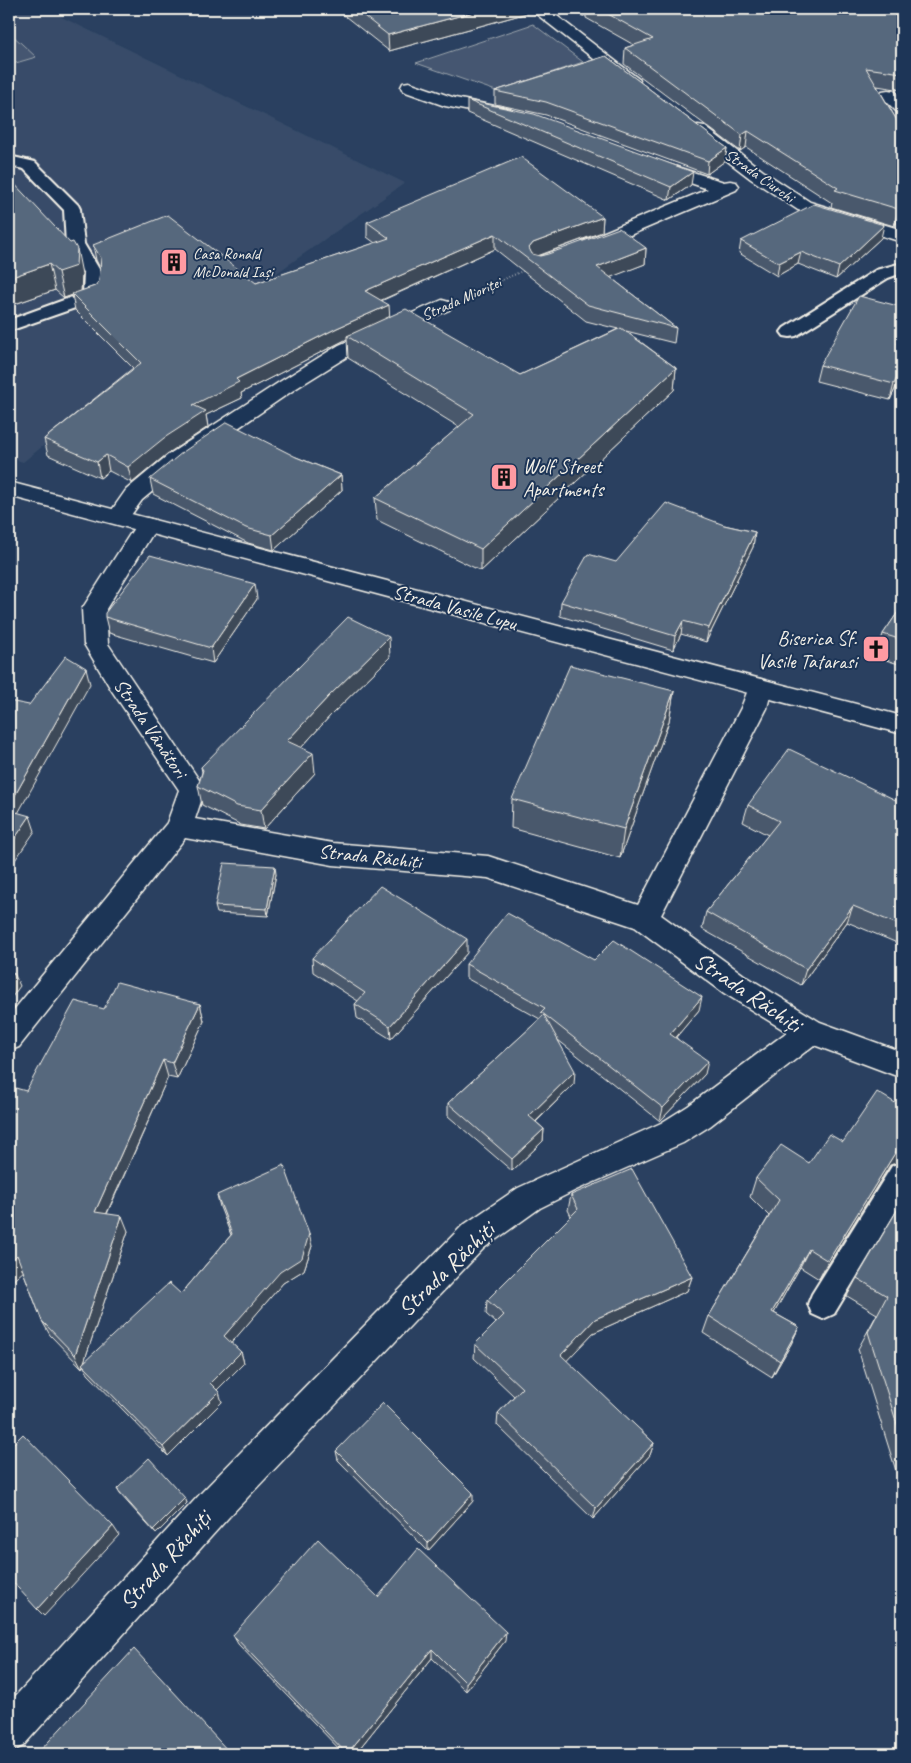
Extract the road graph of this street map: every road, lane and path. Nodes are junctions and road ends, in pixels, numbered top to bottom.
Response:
1 (538, 9) edge
2 (409, 86) dead end
3 (642, 88) edge
4 (888, 95) edge
5 (902, 107) edge
6 (522, 117) edge
7 (686, 121) edge
8 (9, 161) edge
9 (645, 162) edge
10 (757, 175) junction
11 (723, 188) junction
12 (902, 236) edge
13 (540, 264) joint
14 (902, 268) edge
15 (442, 306) joint
16 (9, 326) edge
17 (790, 332) dead end
18 (9, 489) edge
19 (118, 517) junction
20 (148, 525) junction
21 (760, 688) junction
22 (902, 725) edge
23 (179, 827) junction
24 (645, 919) junction
25 (810, 1031) junction
26 (9, 1038) edge
27 (902, 1065) edge
28 (902, 1175) edge
29 (823, 1304) dead end
30 (9, 1732) edge

1 - 3 street
2 - 6 street
4 - 5 street
7 - 10 street, Strada Ciurchi
8 - 16 lane
9 - 11 street
10 - 11 street
10 - 12 street, Strada Ciurchi
11 - 13 street
13 - 15 path, Strada Mioriței
14 - 17 lane
15 - 19 street, Strada Mioriței
18 - 19 street, Strada Vasile Lupu
19 - 20 street, Strada Vasile Lupu
20 - 21 street, Strada Vasile Lupu
20 - 23 street, Strada Vânători
21 - 22 street, Strada Vasile Lupu
21 - 24 street
23 - 24 street, Strada Răchiți
23 - 26 street, Strada Vânători
24 - 25 street, Strada Răchiți
25 - 27 street
25 - 30 street, Strada Răchiți
28 - 29 lane

